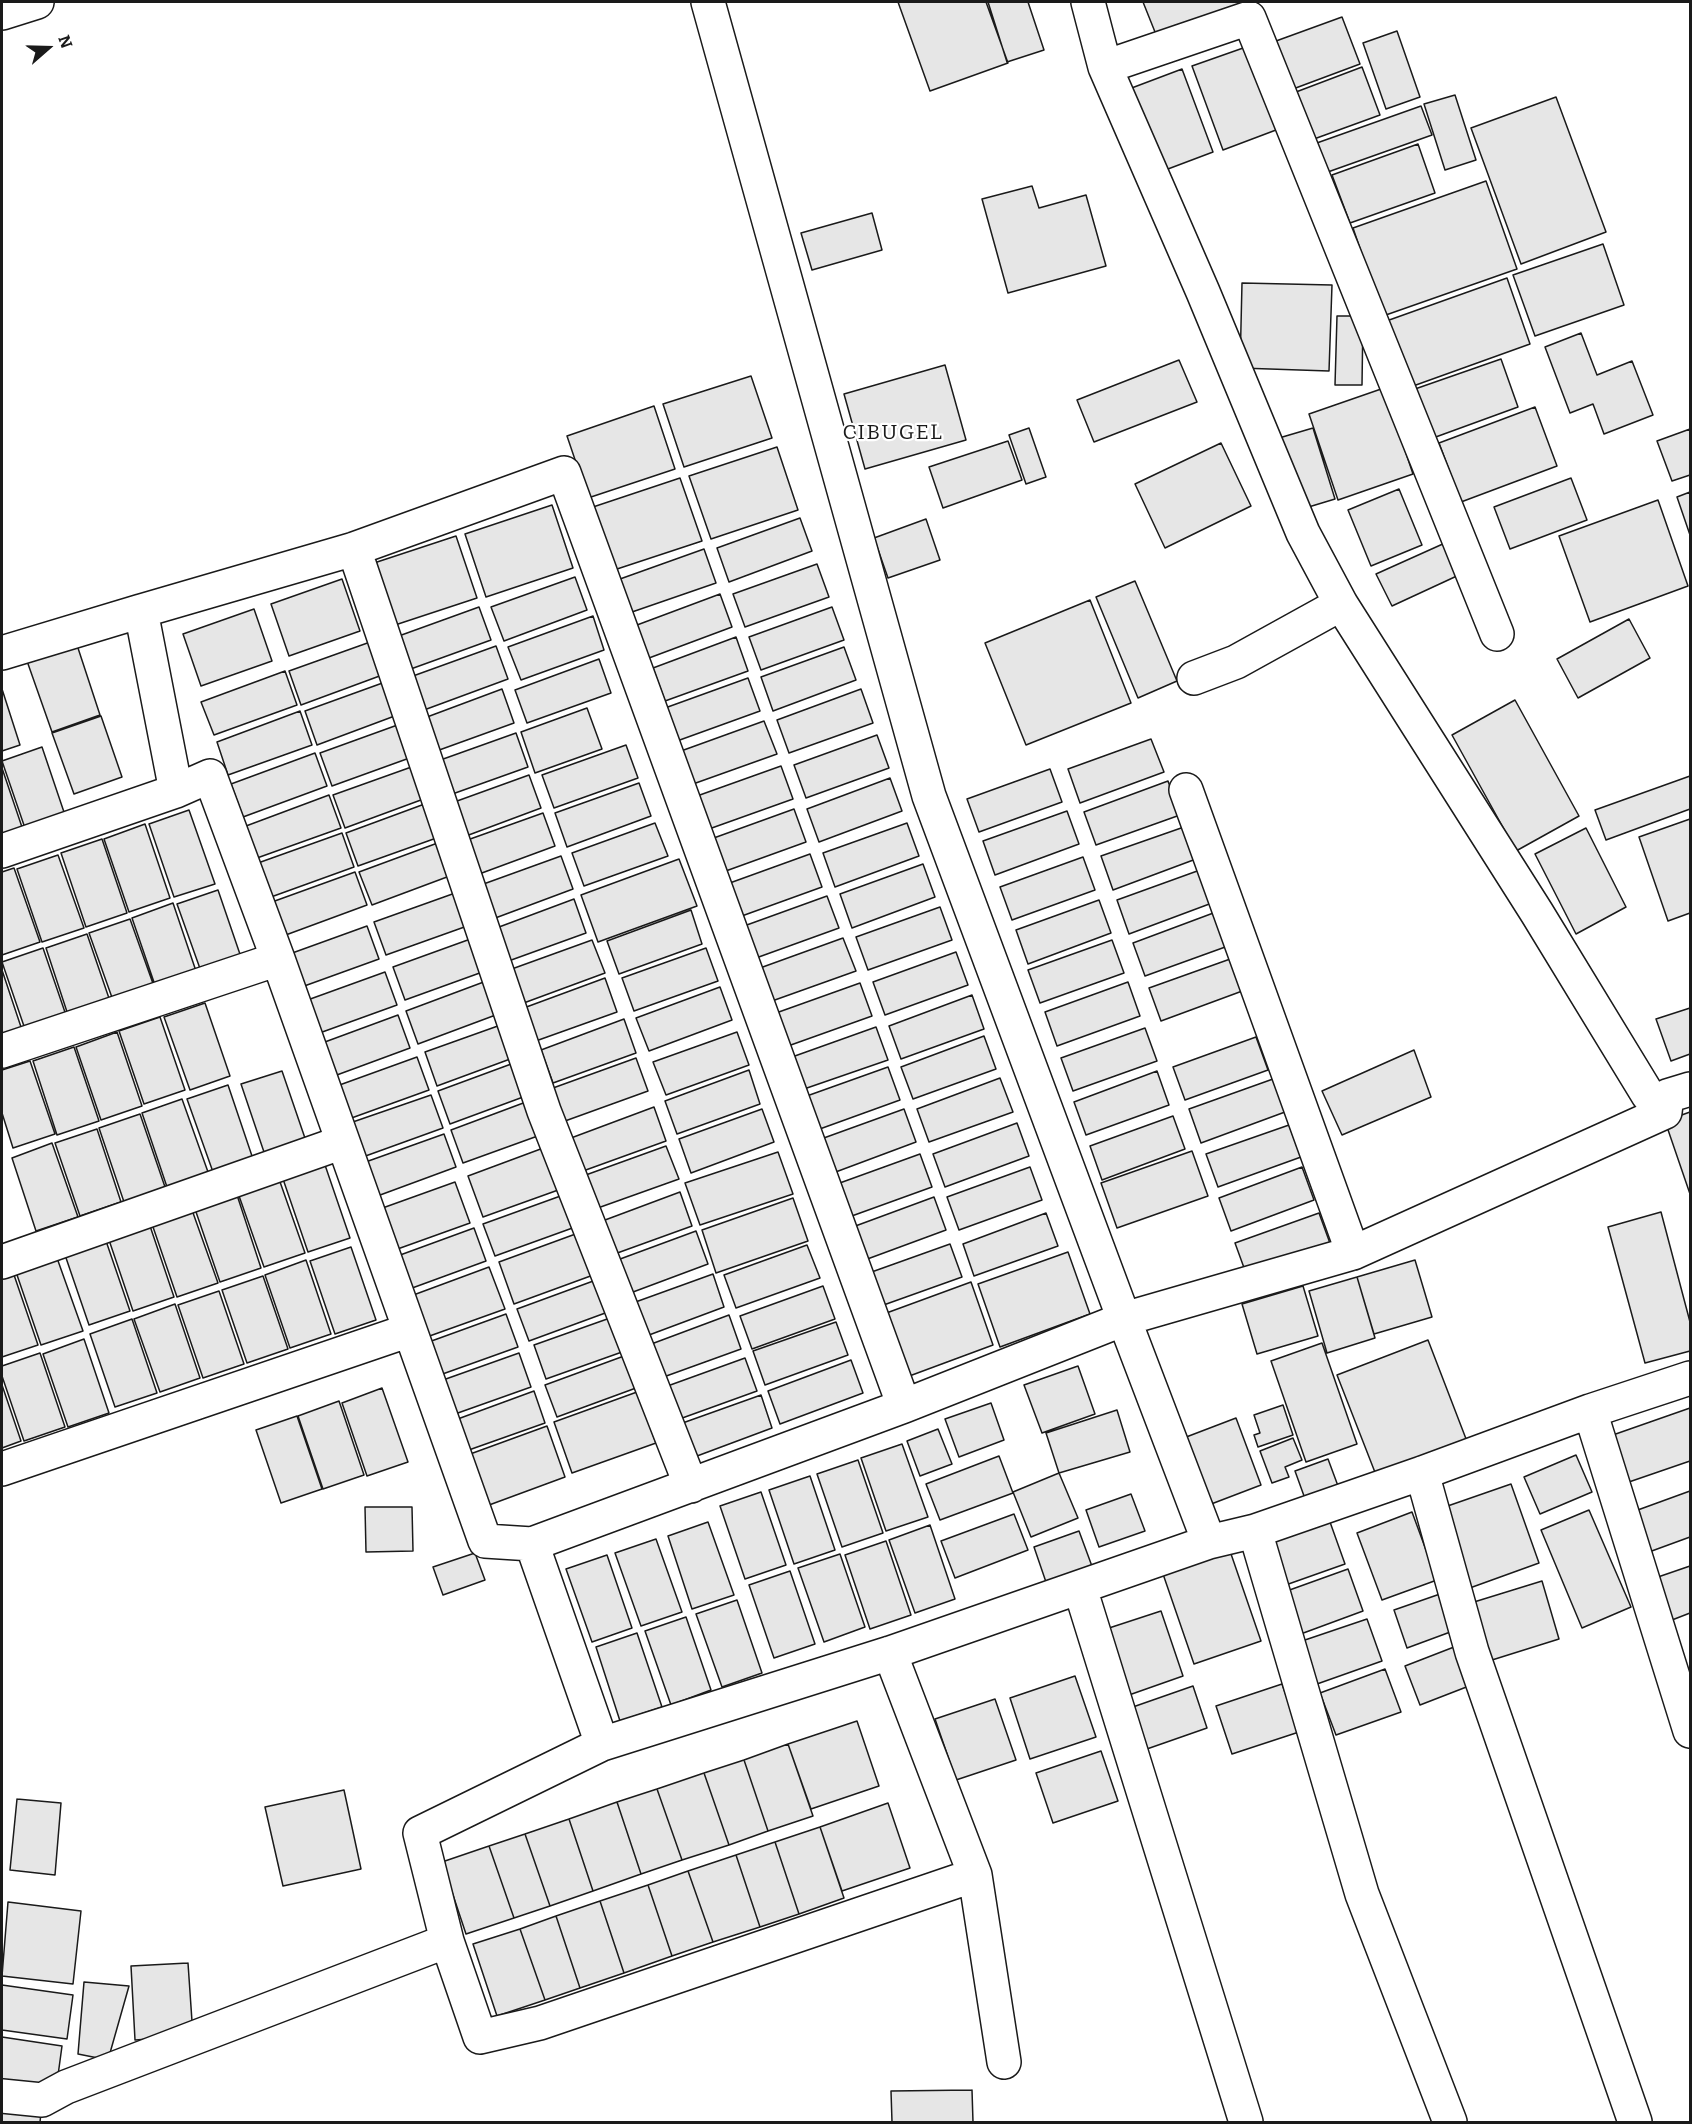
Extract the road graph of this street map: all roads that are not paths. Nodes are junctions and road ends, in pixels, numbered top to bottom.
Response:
1 (37, 2) edge
2 (708, 2) edge
3 (1088, 2) edge
4 (2, 13) edge
5 (1105, 66) junction
6 (354, 549) junction
7 (1341, 604) junction
8 (141, 611) junction
9 (1497, 634) dead end
10 (2, 653) edge
11 (1194, 678) dead end
12 (1186, 790) dead end
13 (176, 791) junction
14 (2, 851) edge
15 (278, 959) junction
16 (2, 1052) edge
17 (1690, 1089) edge
18 (1665, 1112) junction
19 (343, 1142) junction
20 (1353, 1253) junction
21 (2, 1262) edge
22 (1124, 1319) junction
23 (410, 1330) junction
24 (1690, 1378) edge
25 (904, 1406) junction
26 (1590, 1411) junction
27 (2, 1469) edge
28 (1422, 1473) junction
29 (691, 1486) junction
30 (1255, 1531) junction
31 (1209, 1542) junction
32 (532, 1544) junction
33 (1080, 1588) junction
34 (890, 1653) junction
35 (1690, 1731) edge
36 (602, 1744) junction
37 (975, 1875) junction
38 (447, 1941) junction
39 (1004, 2062) dead end
40 (2, 2096) edge
41 (1246, 2122) edge
42 (1450, 2122) edge
43 (1635, 2122) edge

1 - 4 street
2 - 22 street
3 - 5 street
5 - 7 street
5 - 9 street
6 - 8 street
6 - 25 street
6 - 29 street
7 - 11 street
7 - 18 street
8 - 10 street
8 - 13 street
12 - 20 street
13 - 14 street
13 - 15 street
15 - 16 street
15 - 19 street
17 - 18 street
18 - 20 street
19 - 21 street
19 - 23 street
20 - 22 street
22 - 25 street
22 - 31 street
23 - 27 street
23 - 32 street
24 - 26 street
25 - 29 street
26 - 28 street
26 - 35 street
28 - 30 street
28 - 43 street
29 - 32 street
30 - 31 street
30 - 42 street
31 - 33 street
32 - 36 street
33 - 34 street
33 - 41 street
34 - 36 street
34 - 37 street
36 - 38 street
37 - 38 street
37 - 39 street
38 - 40 street

